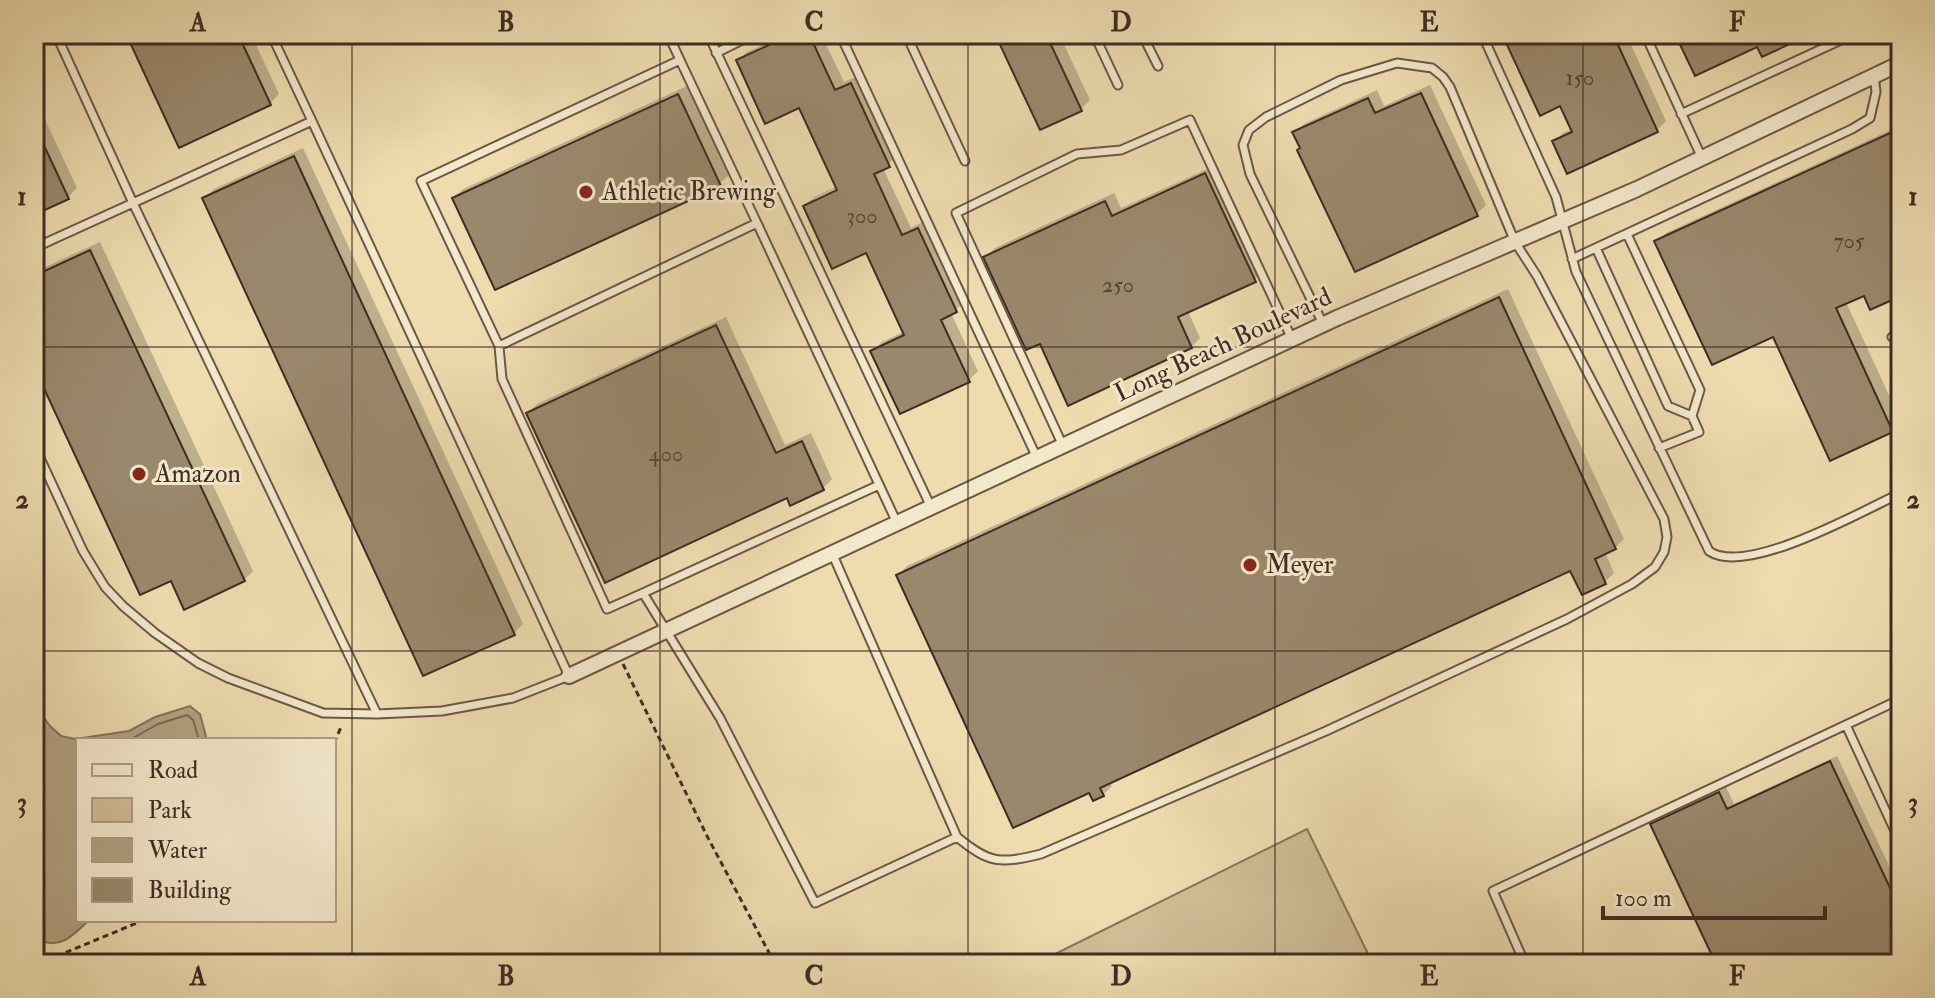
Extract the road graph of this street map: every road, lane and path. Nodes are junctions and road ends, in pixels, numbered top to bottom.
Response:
1 (56, 34) edge
2 (271, 34) edge
3 (668, 34) edge
4 (708, 34) edge
5 (754, 34) edge
6 (840, 34) edge
7 (906, 34) edge
8 (1094, 34) edge
9 (1142, 34) edge
10 (1482, 34) edge
11 (1645, 34) edge
12 (1854, 34) edge
13 (716, 53) junction
14 (680, 60) junction
15 (1901, 63) edge
16 (1158, 66) dead end
17 (1874, 75) junction
18 (1118, 85) dead end
19 (1681, 114) junction
20 (312, 121) junction
21 (1702, 158) junction
22 (965, 161) dead end
23 (133, 203) junction
24 (1561, 222) junction
25 (757, 223) junction
26 (1627, 234) junction
27 (1515, 242) junction
28 (34, 248) edge
29 (1596, 248) junction
30 (1572, 259) junction
31 (1323, 324) junction
32 (1901, 333) edge
33 (1892, 337) dead end
34 (1292, 339) junction
35 (499, 346) junction
36 (1692, 416) junction
37 (34, 445) edge
38 (1063, 446) junction
39 (1659, 448) junction
40 (1037, 458) junction
41 (879, 485) junction
42 (1901, 493) edge
43 (931, 507) junction
44 (897, 523) junction
45 (832, 553) junction
46 (643, 593) junction
47 (666, 631) junction
48 (618, 653) junction
49 (569, 676) junction
50 (1901, 699) edge
51 (341, 713) junction
52 (377, 714) junction
53 (1846, 725) junction
54 (336, 739) edge
55 (957, 837) junction
56 (1901, 844) edge
57 (139, 922) edge
58 (38, 964) edge
59 (775, 964) edge
60 (1525, 964) edge

1 - 23 lane
2 - 20 lane
3 - 14 lane
4 - 13 lane
5 - 13 lane
6 - 40 lane
7 - 22 lane
8 - 18 lane
9 - 16 lane
10 - 24 lane
11 - 19 lane
12 - 19 lane
13 - 43 lane
14 - 25 lane
14 - 35 lane
15 - 17 street, Long Beach Boulevard
17 - 21 street, Long Beach Boulevard
17 - 26 lane
19 - 21 lane
20 - 23 lane
20 - 49 lane
21 - 24 street, Long Beach Boulevard
23 - 28 lane
23 - 52 lane
24 - 27 street, Long Beach Boulevard
24 - 30 lane
25 - 35 lane
25 - 41 lane
26 - 29 lane
26 - 36 lane
27 - 31 street, Long Beach Boulevard
27 - 31 lane
27 - 55 lane
29 - 30 lane
29 - 36 lane
30 - 39 lane
31 - 34 street, Long Beach Boulevard
32 - 33 lane
34 - 38 street, Long Beach Boulevard
34 - 38 lane
35 - 46 lane
36 - 39 lane
37 - 51 lane
38 - 40 street, Long Beach Boulevard
39 - 42 lane
40 - 43 street, Long Beach Boulevard
41 - 44 lane
41 - 46 lane
43 - 44 street, Long Beach Boulevard
44 - 45 street, Long Beach Boulevard
45 - 47 street, Long Beach Boulevard
45 - 55 lane
46 - 47 lane
47 - 48 street, Long Beach Boulevard
47 - 55 lane
48 - 49 street, Long Beach Boulevard
48 - 59 path
49 - 52 lane
50 - 53 lane
51 - 52 lane
51 - 54 path
53 - 56 lane
53 - 60 lane
57 - 58 path

